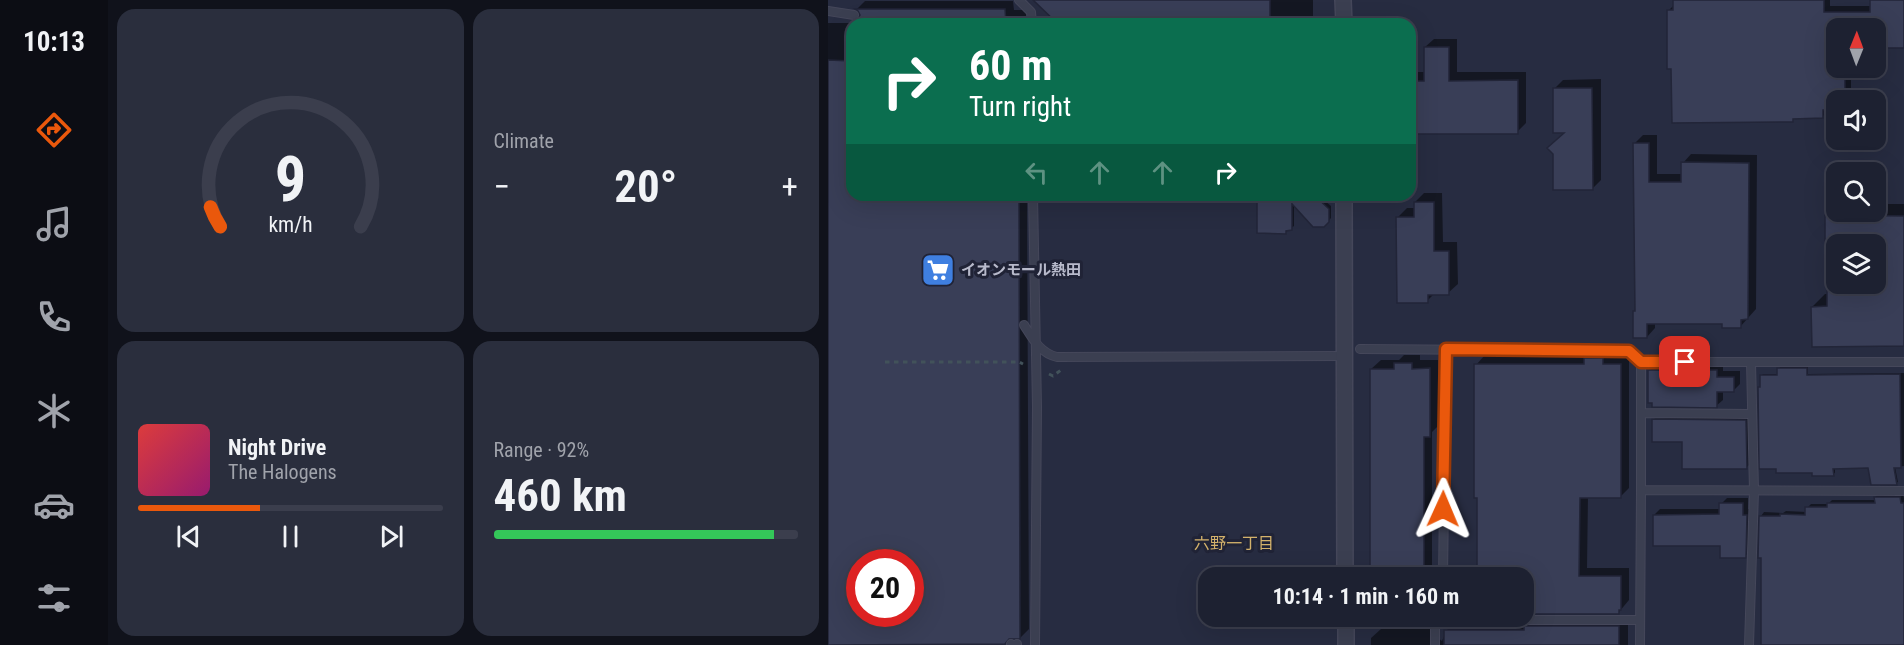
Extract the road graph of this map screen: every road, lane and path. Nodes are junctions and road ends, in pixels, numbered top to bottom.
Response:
1 (1019, 0) edge
2 (1343, 0) edge
3 (828, 12) edge
4 (854, 15) dead end
5 (1032, 18) edge
6 (1344, 18) edge
7 (1033, 201) edge
8 (1344, 201) edge
9 (1024, 325) dead end
10 (1036, 344) junction
11 (1360, 349) dead end
12 (1446, 349) junction
13 (1345, 356) junction
14 (1641, 362) junction
15 (1751, 362) junction
16 (1904, 362) edge
17 (1641, 413) junction
18 (1751, 414) junction
19 (1641, 490) junction
20 (1754, 491) junction
21 (1904, 491) edge
22 (1346, 567) edge
23 (1443, 567) edge
24 (1534, 620) edge
25 (1640, 620) junction
26 (1346, 627) edge
27 (1439, 627) edge
28 (1035, 645) edge
29 (1346, 645) edge
30 (1435, 645) edge
31 (1640, 645) edge
32 (1749, 645) edge

1 - 5 lane
2 - 6 street
3 - 4 lane
7 - 10 lane
8 - 13 street
9 - 10 lane
10 - 13 lane
10 - 28 lane
11 - 12 lane
12 - 14 lane
12 - 23 lane
13 - 22 street
14 - 15 lane
14 - 17 lane
15 - 16 lane
15 - 18 lane
17 - 18 lane
17 - 19 lane
18 - 20 lane
19 - 20 lane
19 - 25 lane
20 - 21 lane
20 - 32 lane
24 - 25 lane
25 - 31 lane
26 - 29 street
27 - 30 lane

